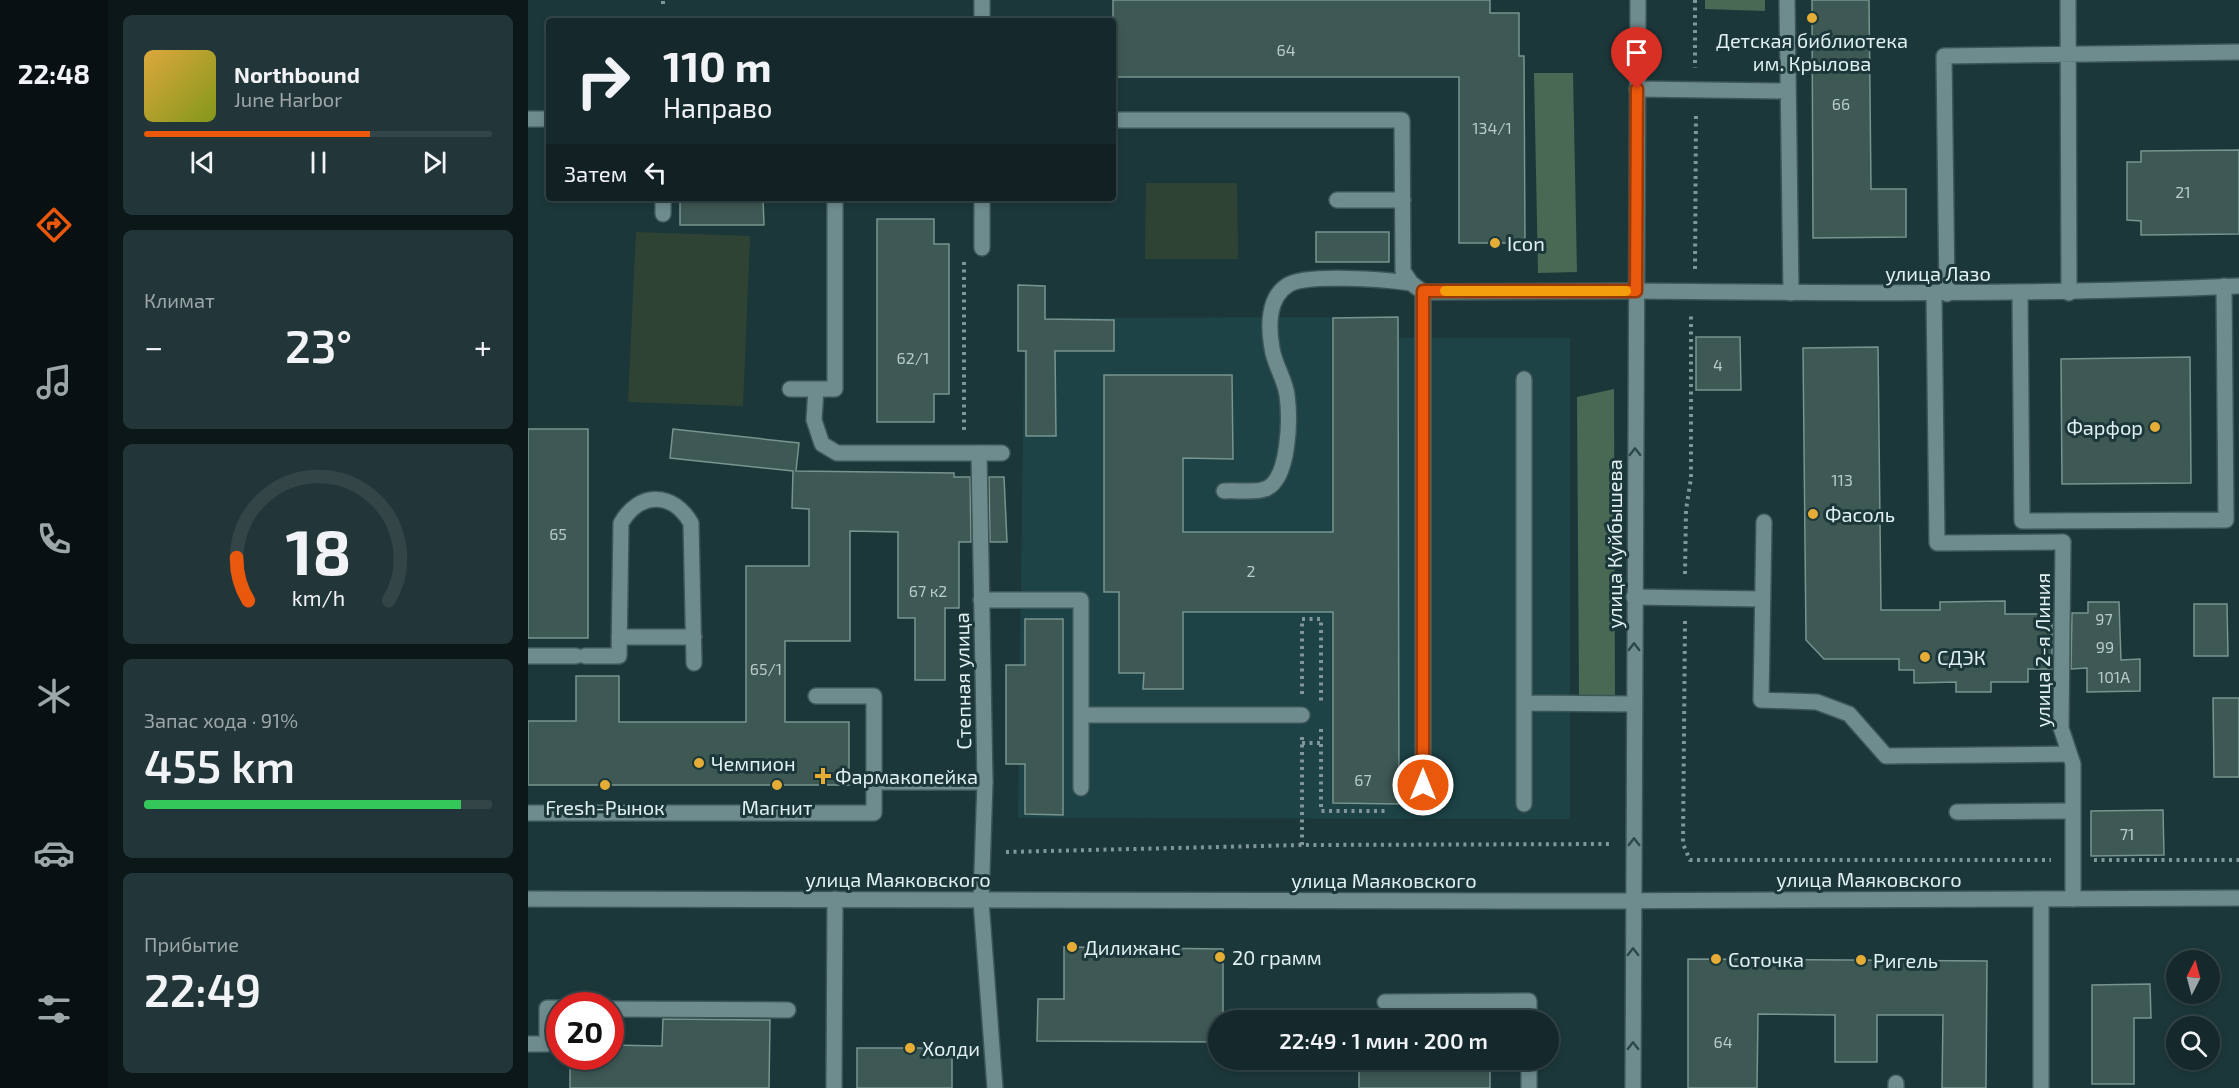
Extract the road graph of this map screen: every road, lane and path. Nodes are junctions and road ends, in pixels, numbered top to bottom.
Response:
1 (982, 0) edge
2 (1638, 0) edge
3 (1695, 0) edge
4 (1787, 0) edge
5 (2068, 0) edge
6 (982, 18) edge
7 (2239, 52) edge
8 (2068, 56) junction
9 (1637, 89) junction
10 (1696, 89) junction
11 (1788, 91) junction
12 (528, 119) edge
13 (546, 119) edge
14 (1116, 120) edge
15 (1337, 200) dead end
16 (1403, 200) junction
17 (663, 201) edge
18 (835, 201) edge
19 (982, 201) edge
20 (663, 214) dead end
21 (982, 248) dead end
22 (964, 256) dead end
23 (2232, 286) edge
24 (1417, 287) junction
25 (1636, 291) junction
26 (1691, 292) junction
27 (1791, 292) junction
28 (2069, 293) junction
29 (1941, 294) junction
30 (2020, 294) junction
31 (1524, 380) dead end
32 (790, 389) dead end
33 (816, 389) junction
34 (972, 453) junction
35 (1002, 453) dead end
36 (1224, 490) dead end
37 (1764, 522) dead end
38 (1634, 597) junction
39 (1685, 598) junction
40 (1763, 599) junction
41 (981, 600) junction
42 (619, 637) junction
43 (694, 637) junction
44 (1302, 637) dead end
45 (528, 656) edge
46 (694, 663) dead end
47 (816, 696) dead end
48 (1524, 703) junction
49 (1634, 704) junction
50 (1322, 709) dead end
51 (1081, 715) junction
52 (1302, 715) dead end
53 (1322, 720) dead end
54 (1302, 743) dead end
55 (1322, 743) junction
56 (2069, 754) junction
57 (874, 782) junction
58 (985, 782) junction
59 (1423, 785) dead end
60 (1081, 788) dead end
61 (1524, 804) dead end
62 (1389, 811) dead end
63 (2072, 811) junction
64 (1957, 812) dead end
65 (528, 813) edge
66 (1611, 844) dead end
67 (981, 852) junction
68 (2072, 860) junction
69 (2239, 860) edge
70 (2239, 898) edge
71 (528, 899) edge
72 (835, 899) junction
73 (2073, 899) junction
74 (2041, 900) junction
75 (981, 901) junction
76 (1634, 901) junction
77 (1385, 1002) dead end
78 (624, 1009) edge
79 (788, 1010) dead end
80 (1529, 1010) edge
81 (528, 1044) edge
82 (546, 1044) edge
83 (1529, 1070) edge
84 (834, 1088) edge
85 (995, 1088) edge
86 (1529, 1088) edge
87 (1633, 1088) edge
88 (2041, 1088) edge

1 - 6 main road
2 - 9 main road, улица Куйбышева
3 - 10 path
4 - 11 main road
5 - 8 main road
7 - 8 main road
8 - 28 main road
8 - 29 main road
9 - 10 main road
9 - 25 main road, улица Куйбышева
10 - 11 main road
10 - 26 path
11 - 27 main road
12 - 13 main road
14 - 16 main road
15 - 16 main road
16 - 24 main road
17 - 20 main road
18 - 33 main road
19 - 21 main road
22 - 34 path
23 - 28 main road, улица Лазо
23 - 30 main road
24 - 25 main road, улица Лазо
24 - 36 main road, улица Лазо
24 - 59 main road
25 - 26 main road, улица Лазо
38 -> 25 main road, улица Куйбышева
26 - 27 main road, улица Лазо
26 - 39 path
27 - 29 main road, улица Лазо
28 - 30 main road, улица Лазо
29 - 30 main road, улица Лазо
29 - 56 main road, улица 2-я Линия
31 - 48 main road
32 - 33 main road
33 - 34 main road
34 - 35 main road
34 - 41 main road, Степная улица
37 - 40 main road
38 - 39 main road
49 -> 38 main road, улица Куйбышева
39 - 40 main road
39 - 68 path
40 - 56 main road
41 - 51 main road
41 - 58 main road, Степная улица
42 - 43 main road
42 - 43 main road
42 - 45 main road
43 - 46 main road
44 - 50 path
47 - 57 main road
48 - 49 main road
48 - 61 main road
76 -> 49 main road, улица Куйбышева
51 - 52 main road
51 - 60 main road
53 - 55 path
54 - 55 path
55 - 62 path
56 - 63 main road, улица 2-я Линия
57 - 58 main road
57 - 65 main road
58 - 67 main road, Степная улица
63 - 64 main road
63 - 68 main road, улица 2-я Линия
66 - 67 path
67 - 75 main road, Степная улица
68 - 69 path
68 - 73 main road, улица 2-я Линия
70 - 73 main road, улица Маяковского
71 - 72 main road, улица Маяковского
72 - 75 main road, улица Маяковского
72 - 84 main road
73 - 74 main road, улица Маяковского
74 - 76 main road, улица Маяковского
74 - 88 main road
75 - 76 main road, улица Маяковского
75 - 85 main road, Степная улица
87 -> 76 main road, улица Куйбышева
77 - 80 main road
78 - 79 main road
81 - 82 main road
83 - 86 main road

